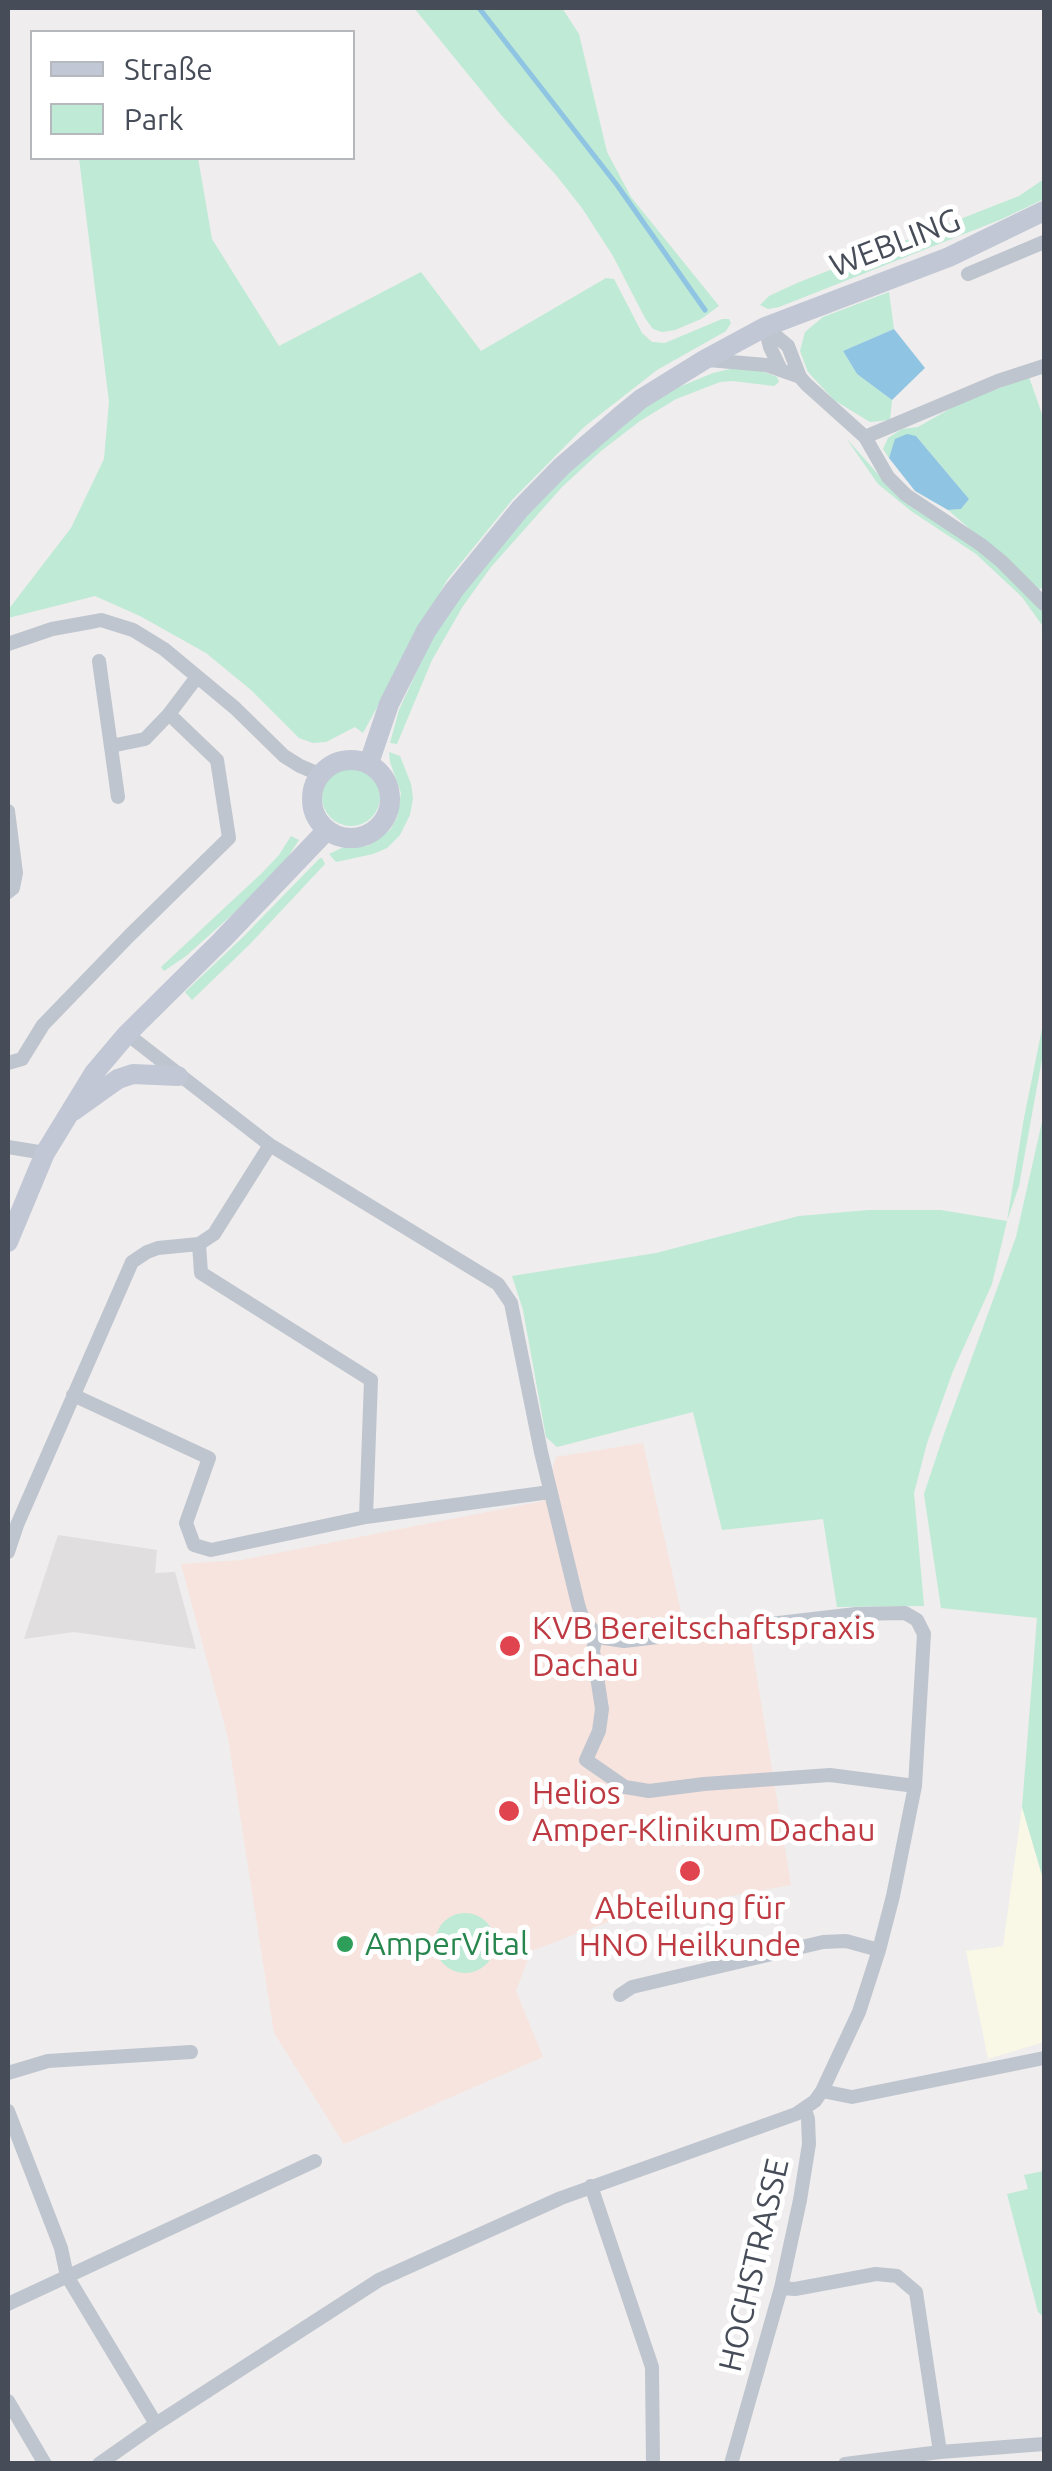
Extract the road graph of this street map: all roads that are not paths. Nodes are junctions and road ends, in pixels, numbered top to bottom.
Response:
1 (1044, 211) edge
2 (1044, 242) edge
3 (968, 274) dead end
4 (765, 327) junction
5 (704, 360) junction
6 (1044, 366) edge
7 (781, 370) junction
8 (800, 377) junction
9 (866, 437) junction
10 (1044, 604) edge
11 (8, 644) edge
12 (99, 660) dead end
13 (198, 678) junction
14 (169, 714) junction
15 (110, 746) junction
16 (369, 763) junction
17 (319, 774) junction
18 (118, 798) dead end
19 (8, 812) edge
20 (326, 830) junction
21 (8, 892) edge
22 (127, 1034) junction
23 (8, 1063) edge
24 (178, 1076) junction
25 (67, 1114) junction
26 (270, 1145) junction
27 (8, 1147) edge
28 (45, 1153) junction
29 (8, 1242) edge
30 (199, 1244) junction
31 (73, 1395) junction
32 (550, 1492) junction
33 (366, 1517) junction
34 (8, 1552) edge
35 (596, 1634) junction
36 (915, 1786) junction
37 (879, 1950) junction
38 (620, 1995) dead end
39 (191, 2052) dead end
40 (1044, 2058) edge
41 (8, 2073) edge
42 (822, 2091) junction
43 (805, 2110) junction
44 (8, 2111) edge
45 (315, 2161) dead end
46 (591, 2186) junction
47 (67, 2276) junction
48 (781, 2288) junction
49 (8, 2304) edge
50 (8, 2401) edge
51 (156, 2424) junction
52 (1044, 2444) edge
53 (940, 2452) junction
54 (46, 2464) edge
55 (99, 2464) edge
56 (653, 2464) edge
57 (732, 2464) edge
58 (845, 2464) edge

1 - 4 main road, WEBLING
2 - 3 street, WEBLING
4 - 5 main road, WEBLING
4 - 7 street
4 - 8 street
5 - 7 street
5 - 16 main road, WEBLING
6 - 9 street
7 - 8 street
8 - 9 street
9 - 10 street
11 - 13 street
12 - 15 street
13 - 14 street
13 - 17 street
14 - 15 street
14 - 23 street
15 - 18 street
16 - 17 main road
16 - 20 main road
17 - 20 main road
19 - 21 street
20 - 22 main road
22 - 24 street
22 - 25 main road
24 - 25 main road
24 - 26 street
25 - 28 main road
26 - 30 street
26 - 32 street
27 - 28 street
28 - 29 main road
30 - 31 street
30 - 33 street
31 - 33 street
31 - 34 street
32 - 33 street
32 - 35 street
35 - 36 street
35 - 36 street
36 - 37 street
37 - 38 street
37 - 42 street
39 - 41 street
40 - 42 street
42 - 43 street
43 - 46 street
43 - 48 street, HOCHSTRASSE
44 - 47 street
45 - 47 street
46 - 51 street
46 - 56 street
47 - 49 street
47 - 51 street
48 - 53 street
48 - 57 street, HOCHSTRASSE
50 - 54 street
51 - 55 street
52 - 53 street
53 - 58 street

